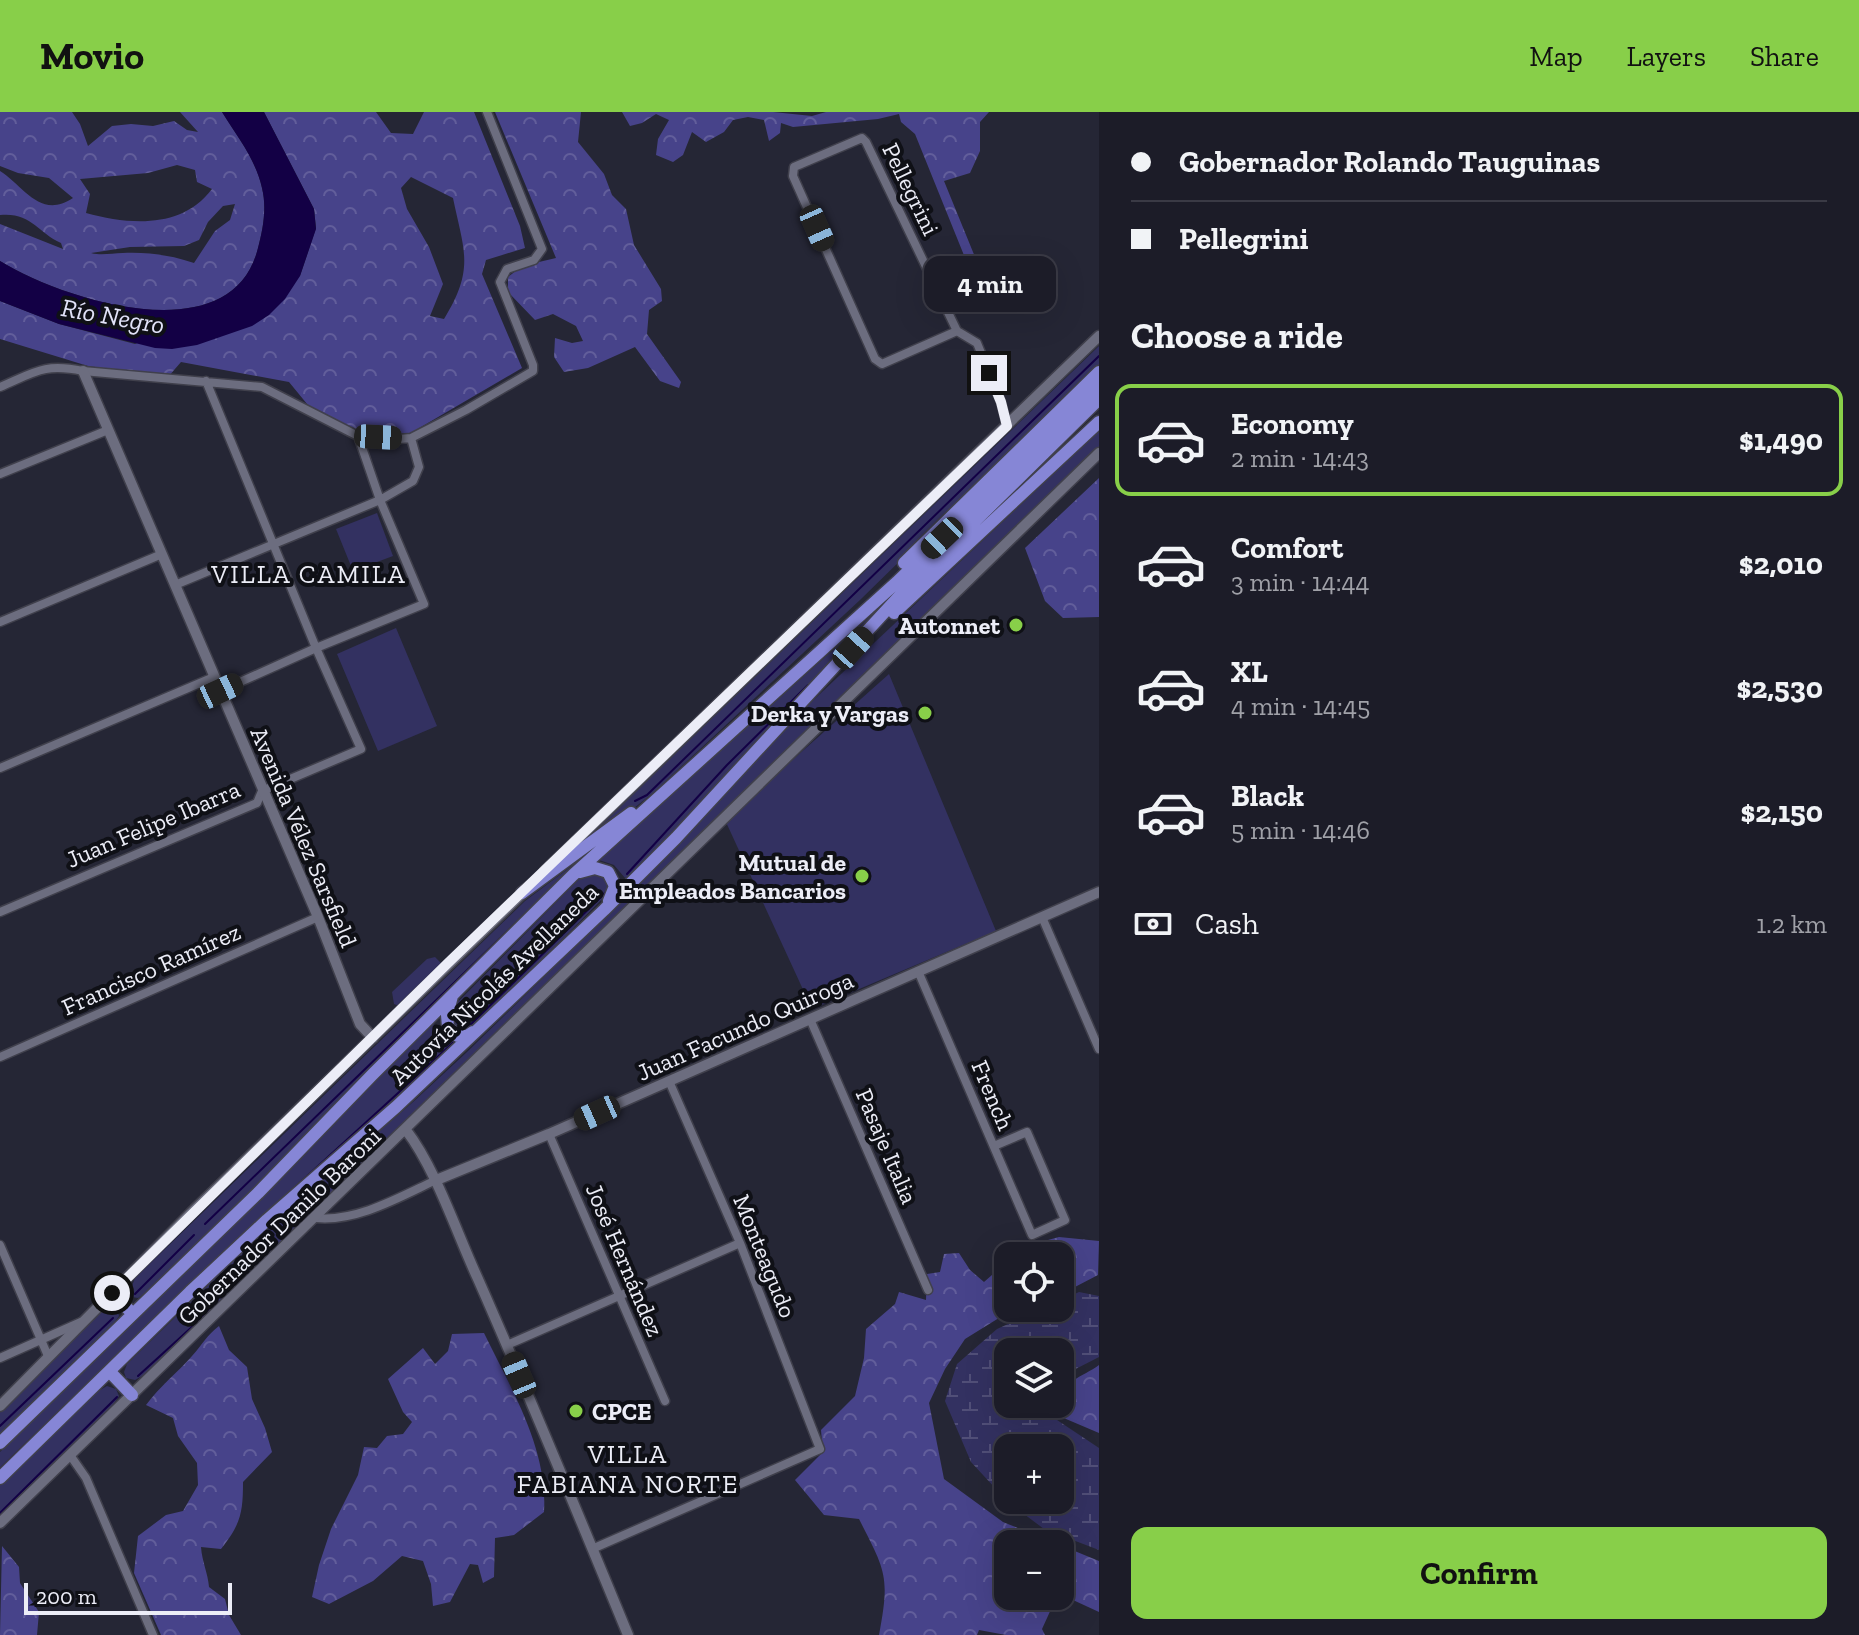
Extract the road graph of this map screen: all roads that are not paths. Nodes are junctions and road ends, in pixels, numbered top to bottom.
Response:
1 (487, 112) edge
2 (957, 331) junction
3 (1099, 336) edge
4 (83, 371) junction
5 (1099, 372) edge
6 (206, 381) junction
7 (1099, 385) edge
8 (0, 387) edge
9 (1099, 399) edge
10 (1099, 422) edge
11 (1007, 426) junction
12 (108, 430) junction
13 (358, 436) junction
14 (411, 438) junction
15 (1099, 453) edge
16 (0, 474) edge
17 (380, 500) junction
18 (275, 545) junction
19 (162, 554) junction
20 (175, 585) junction
21 (0, 622) edge
22 (316, 648) junction
23 (835, 667) junction
24 (798, 671) junction
25 (214, 677) junction
26 (220, 691) junction
27 (0, 768) edge
28 (682, 775) junction
29 (262, 791) junction
30 (573, 875) junction
31 (1099, 892) edge
32 (522, 893) junction
33 (604, 910) junction
34 (0, 912) edge
35 (318, 917) junction
36 (1042, 917) junction
37 (918, 971) junction
38 (453, 993) junction
39 (810, 1019) junction
40 (482, 1028) junction
41 (373, 1038) junction
42 (1099, 1049) edge
43 (0, 1057) edge
44 (669, 1081) junction
45 (406, 1130) junction
46 (549, 1134) junction
47 (994, 1146) junction
48 (434, 1181) junction
49 (316, 1218) junction
50 (740, 1243) junction
51 (0, 1245) edge
52 (928, 1290) dead end
53 (112, 1293) junction
54 (619, 1296) junction
55 (133, 1314) junction
56 (82, 1322) junction
57 (41, 1340) junction
58 (507, 1345) junction
59 (48, 1356) junction
60 (0, 1358) edge
61 (110, 1372) junction
62 (132, 1395) junction
63 (665, 1401) dead end
64 (0, 1406) edge
65 (0, 1443) edge
66 (70, 1455) junction
67 (0, 1478) edge
68 (0, 1523) edge
69 (592, 1549) junction
70 (153, 1635) edge
71 (628, 1635) edge

1 - 14 street
2 - 2 street, Pellegrini
2 - 11 street, Pellegrini
3 - 11 street
4 - 6 street
4 - 8 street
4 - 12 street, Avenida Vélez Sarsfield
5 - 24 highway
6 - 13 street
6 - 18 street
7 - 24 highway, Autovía Nicolás Avellaneda
9 - 23 highway, Autovía Nicolás Avellaneda
10 - 23 highway
11 - 32 street
12 - 16 street
12 - 19 street, Avenida Vélez Sarsfield
13 - 14 street
13 - 17 street
14 - 17 street
15 - 45 street, Gobernador Danilo Baroni
17 - 18 street
17 - 22 street
18 - 20 street
18 - 22 street
19 - 20 street, Avenida Vélez Sarsfield
19 - 21 street
20 - 25 street, Avenida Vélez Sarsfield
22 - 26 street
22 - 29 street, Juan Felipe Ibarra
23 - 33 highway, Autovía Nicolás Avellaneda
24 - 28 highway, Autovía Nicolás Avellaneda
25 - 26 street, Avenida Vélez Sarsfield
25 - 27 street
26 - 29 street, Avenida Vélez Sarsfield
28 - 30 highway, Autovía Nicolás Avellaneda
28 - 32 highway
29 - 34 street, Juan Felipe Ibarra
29 - 35 street, Avenida Vélez Sarsfield
30 - 33 highway
30 - 38 highway, Autovía Nicolás Avellaneda
31 - 36 street, Juan Facundo Quiroga
32 - 41 street
33 - 40 highway, Autovía Nicolás Avellaneda
35 - 41 street, Avenida Vélez Sarsfield
35 - 43 street, Francisco Ramírez
36 - 37 street, Juan Facundo Quiroga
36 - 42 street
37 - 39 street, Juan Facundo Quiroga
37 - 47 street, French
38 - 40 highway
38 - 55 highway, Autovía Nicolás Avellaneda
39 - 44 street, Juan Facundo Quiroga
39 - 52 street, Pasaje Italia
40 - 61 highway, Autovía Nicolás Avellaneda
41 - 53 street
44 - 46 street, Juan Facundo Quiroga
44 - 50 street, Monteagudo
45 - 48 street
45 - 49 street, Gobernador Danilo Baroni
46 - 48 street, Juan Facundo Quiroga
46 - 54 street, José Hernández
47 - 47 street, French
48 - 49 street, Juan Facundo Quiroga
48 - 58 street
49 - 62 street, Gobernador Danilo Baroni
50 - 54 street
50 - 69 street, Monteagudo
51 - 57 street
53 - 55 highway
53 - 56 street
54 - 58 street
54 - 63 street, José Hernández
55 - 65 highway, Autovía Nicolás Avellaneda
56 - 57 street
56 - 59 street
57 - 59 street
57 - 60 street
58 - 69 street
59 - 64 street
61 - 62 highway
61 - 67 highway, Autovía Nicolás Avellaneda
62 - 66 street, Gobernador Danilo Baroni
66 - 68 street, Gobernador Danilo Baroni
66 - 70 street
69 - 71 street

